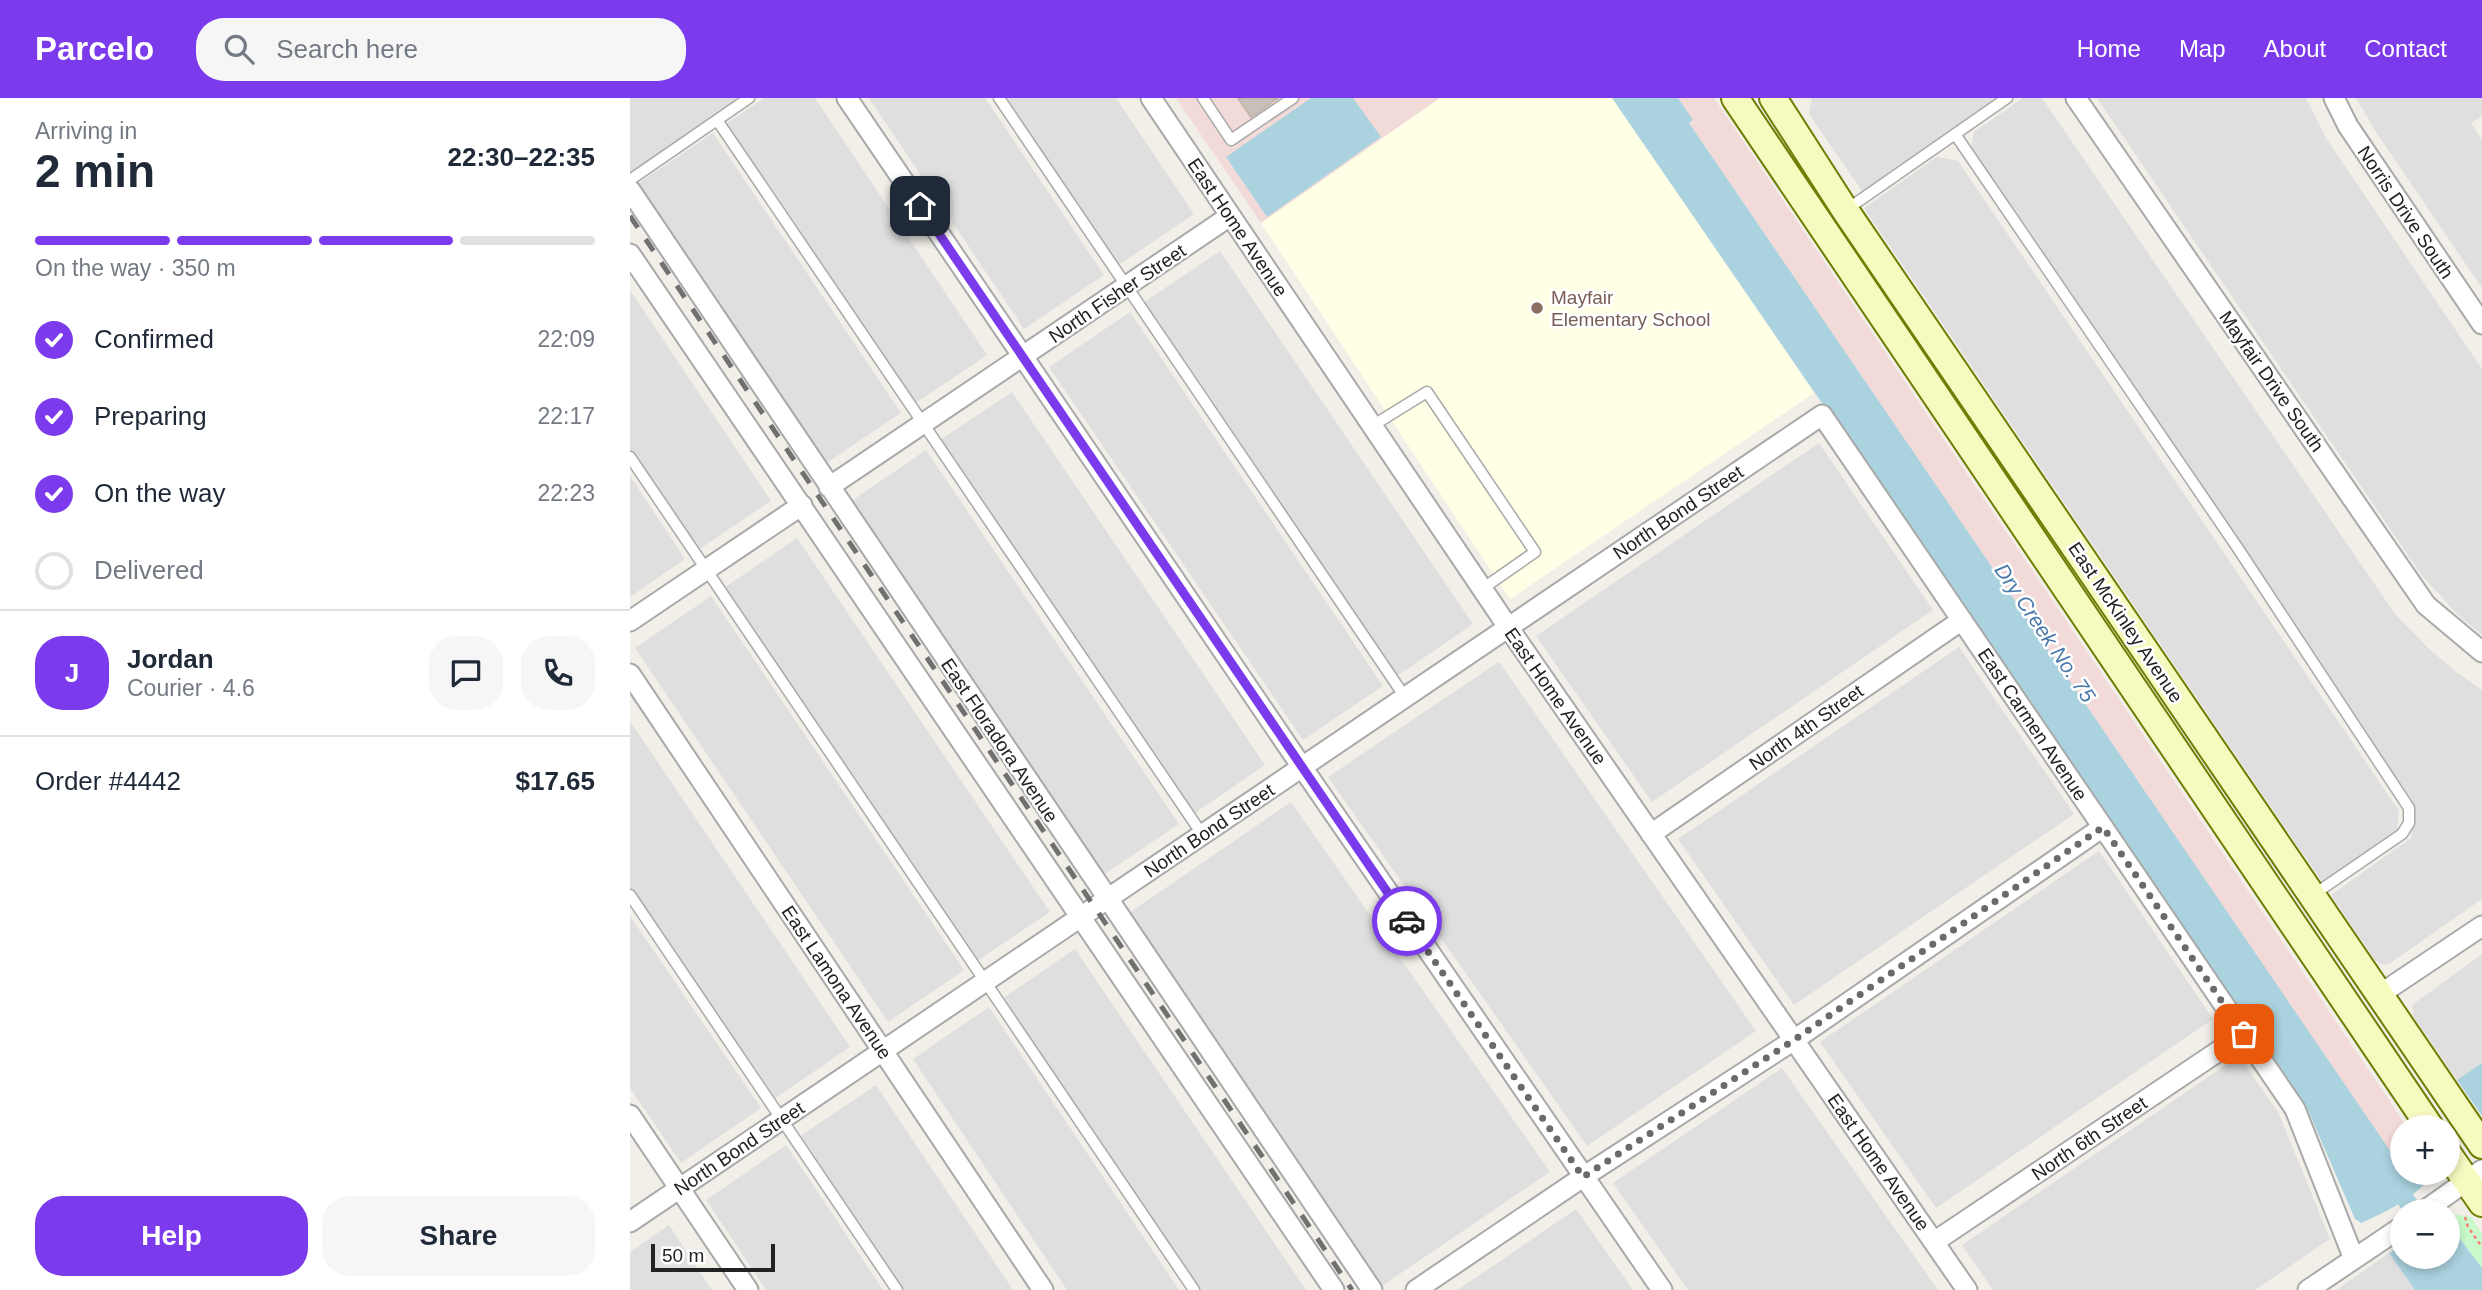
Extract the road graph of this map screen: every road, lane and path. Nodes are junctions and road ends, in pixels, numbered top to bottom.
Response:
1 (749, 98) edge
2 (847, 98) edge
3 (999, 98) edge
4 (1151, 98) edge
5 (1203, 98) edge
6 (1293, 98) edge
7 (1773, 98) edge
8 (2007, 98) edge
9 (2076, 98) edge
10 (2334, 98) edge
11 (1749, 103) edge
12 (718, 120) junction
13 (1955, 134) junction
14 (630, 180) edge
15 (630, 190) edge
16 (1845, 210) junction
17 (1230, 216) junction
18 (630, 254) edge
19 (1127, 286) junction
20 (2482, 324) edge
21 (1023, 356) junction
22 (1822, 415) joint
23 (923, 423) junction
24 (1372, 426) junction
25 (630, 457) edge
26 (828, 487) junction
27 (802, 505) junction
28 (706, 570) junction
29 (1482, 589) junction
30 (1962, 620) junction
31 (630, 621) edge
32 (1508, 627) junction
33 (2482, 652) edge
34 (630, 674) edge
35 (1405, 697) junction
36 (1302, 767) junction
37 (2103, 827) junction
38 (1202, 834) junction
39 (1651, 834) junction
40 (2234, 838) junction
41 (630, 895) edge
42 (2313, 895) junction
43 (1107, 899) junction
44 (1081, 917) junction
45 (2482, 926) edge
46 (985, 982) junction
47 (2379, 995) junction
48 (2244, 1034) junction
49 (1794, 1040) junction
50 (883, 1051) junction
51 (630, 1115) edge
52 (2422, 1115) edge
53 (782, 1119) junction
54 (2482, 1145) edge
55 (2460, 1172) edge
56 (1583, 1177) junction
57 (679, 1188) junction
58 (2474, 1192) edge
59 (2454, 1199) edge
60 (630, 1222) edge
61 (2390, 1234) edge
62 (1934, 1242) junction
63 (2482, 1247) edge
64 (2354, 1259) junction
65 (748, 1290) edge
66 (897, 1290) edge
67 (1043, 1290) edge
68 (1194, 1290) edge
69 (1334, 1290) edge
70 (1372, 1290) edge
71 (1416, 1290) edge
72 (1661, 1290) edge
73 (1967, 1290) edge
74 (2308, 1290) edge

1 - 12 lane
2 - 21 street
3 - 19 lane
4 - 17 street, East Home Avenue
5 - 6 lane
7 - 16 main road, East McKinley Avenue
8 - 13 lane
9 - 33 street, Mayfair Drive South
10 - 20 street, Norris Drive South
11 - 40 main road, East McKinley Avenue
12 - 14 lane
12 - 23 lane
13 - 16 lane
13 - 42 lane
15 - 26 street, East Floradora Avenue
16 - 42 main road, East McKinley Avenue
17 - 19 street, North Fisher Street
17 - 24 street, East Home Avenue
18 - 27 street, East Floradora Avenue
19 - 21 street, North Fisher Street
19 - 35 lane
21 - 23 street, North Fisher Street
21 - 36 street
22 - 30 street, East Carmen Avenue
22 - 32 street, North Bond Street
23 - 26 street, North Fisher Street
23 - 38 lane
24 - 29 street, East Home Avenue
24 - 29 lane
25 - 28 lane
26 - 43 street, East Floradora Avenue
27 - 28 street
27 - 44 street, East Floradora Avenue
28 - 31 street
28 - 46 lane
29 - 32 street, East Home Avenue
30 - 37 street, East Carmen Avenue
30 - 39 street, North 4th Street
32 - 35 street, North Bond Street
32 - 39 street, East Home Avenue
34 - 50 street, East Lamona Avenue
35 - 36 street, North Bond Street
36 - 38 street, North Bond Street
36 - 56 street
37 - 48 street, East Carmen Avenue
37 - 49 street
38 - 43 street, North Bond Street
39 - 49 street, East Home Avenue
40 - 47 main road
40 - 52 main road, East McKinley Avenue
41 - 53 lane
42 - 47 main road, East McKinley Avenue
43 - 44 street, North Bond Street
43 - 70 street, East Floradora Avenue
44 - 46 street, North Bond Street
44 - 69 street, East Floradora Avenue
45 - 47 street
46 - 50 street, North Bond Street
46 - 68 lane
47 - 54 main road, East McKinley Avenue
48 - 62 street, North 6th Street
48 - 64 street, East Carmen Avenue
49 - 56 street
49 - 62 street, East Home Avenue
50 - 53 street, North Bond Street
50 - 67 street, East Lamona Avenue
51 - 57 street
53 - 57 street, North Bond Street
53 - 66 lane
55 - 58 main road
56 - 71 street
56 - 72 street
57 - 60 street, North Bond Street
57 - 65 street
58 - 59 street
58 - 63 path
61 - 64 street
62 - 73 street, East Home Avenue
64 - 74 street

